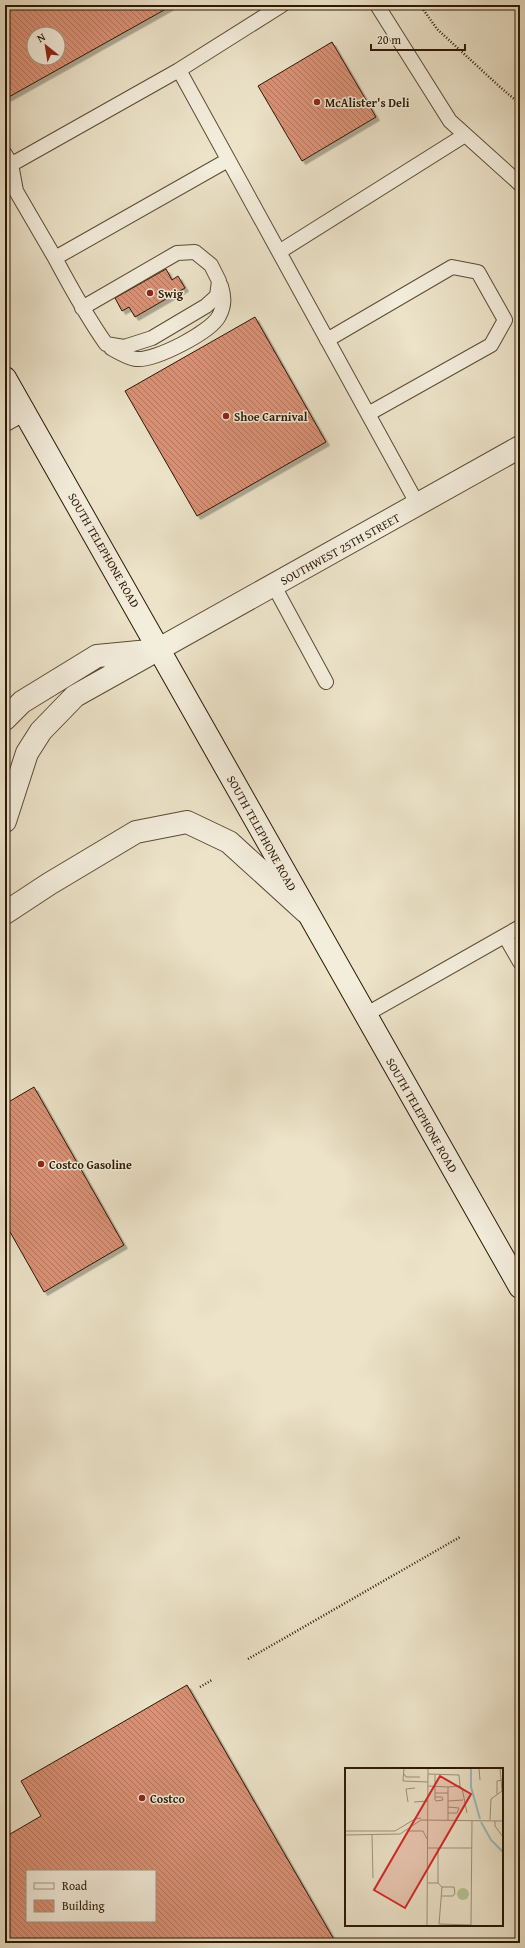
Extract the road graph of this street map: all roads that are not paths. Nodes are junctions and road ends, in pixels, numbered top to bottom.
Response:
1 (282, 5) edge
2 (377, 5) edge
3 (179, 70) junction
4 (465, 135) junction
5 (228, 160) junction
6 (7, 162) edge
7 (520, 184) edge
8 (279, 252) junction
9 (55, 258) junction
10 (219, 281) junction
11 (82, 308) junction
12 (327, 340) junction
13 (106, 344) junction
14 (5, 378) edge
15 (368, 414) junction
16 (14, 415) edge
17 (520, 447) edge
18 (418, 505) junction
19 (274, 586) junction
20 (161, 650) junction
21 (326, 682) dead end
22 (5, 719) edge
23 (5, 821) edge
24 (5, 913) edge
25 (308, 914) junction
26 (520, 927) edge
27 (505, 936) junction
28 (520, 962) edge
29 (365, 1014) junction
30 (520, 1287) edge

1 - 3 lane
2 - 4 lane
3 - 5 lane
3 - 6 lane
4 - 7 lane
4 - 8 lane
5 - 8 lane
5 - 9 lane
6 - 9 lane
8 - 12 lane
9 - 11 lane
10 - 11 lane
10 - 13 lane
10 - 13 lane
11 - 13 lane
12 - 15 lane
12 - 15 lane
14 - 16 street, SOUTH TELEPHONE ROAD
15 - 18 lane
16 - 20 street, SOUTH TELEPHONE ROAD
17 - 18 street, SOUTHWEST 25TH STREET
18 - 19 street, SOUTHWEST 25TH STREET
19 - 20 street, SOUTHWEST 25TH STREET
19 - 21 lane
20 - 22 street
20 - 23 street, SOUTHWEST 25TH STREET
20 - 25 street, SOUTH TELEPHONE ROAD
24 - 25 street
25 - 29 street, SOUTH TELEPHONE ROAD
26 - 27 lane
27 - 28 lane
27 - 29 lane
29 - 30 street, SOUTH TELEPHONE ROAD

